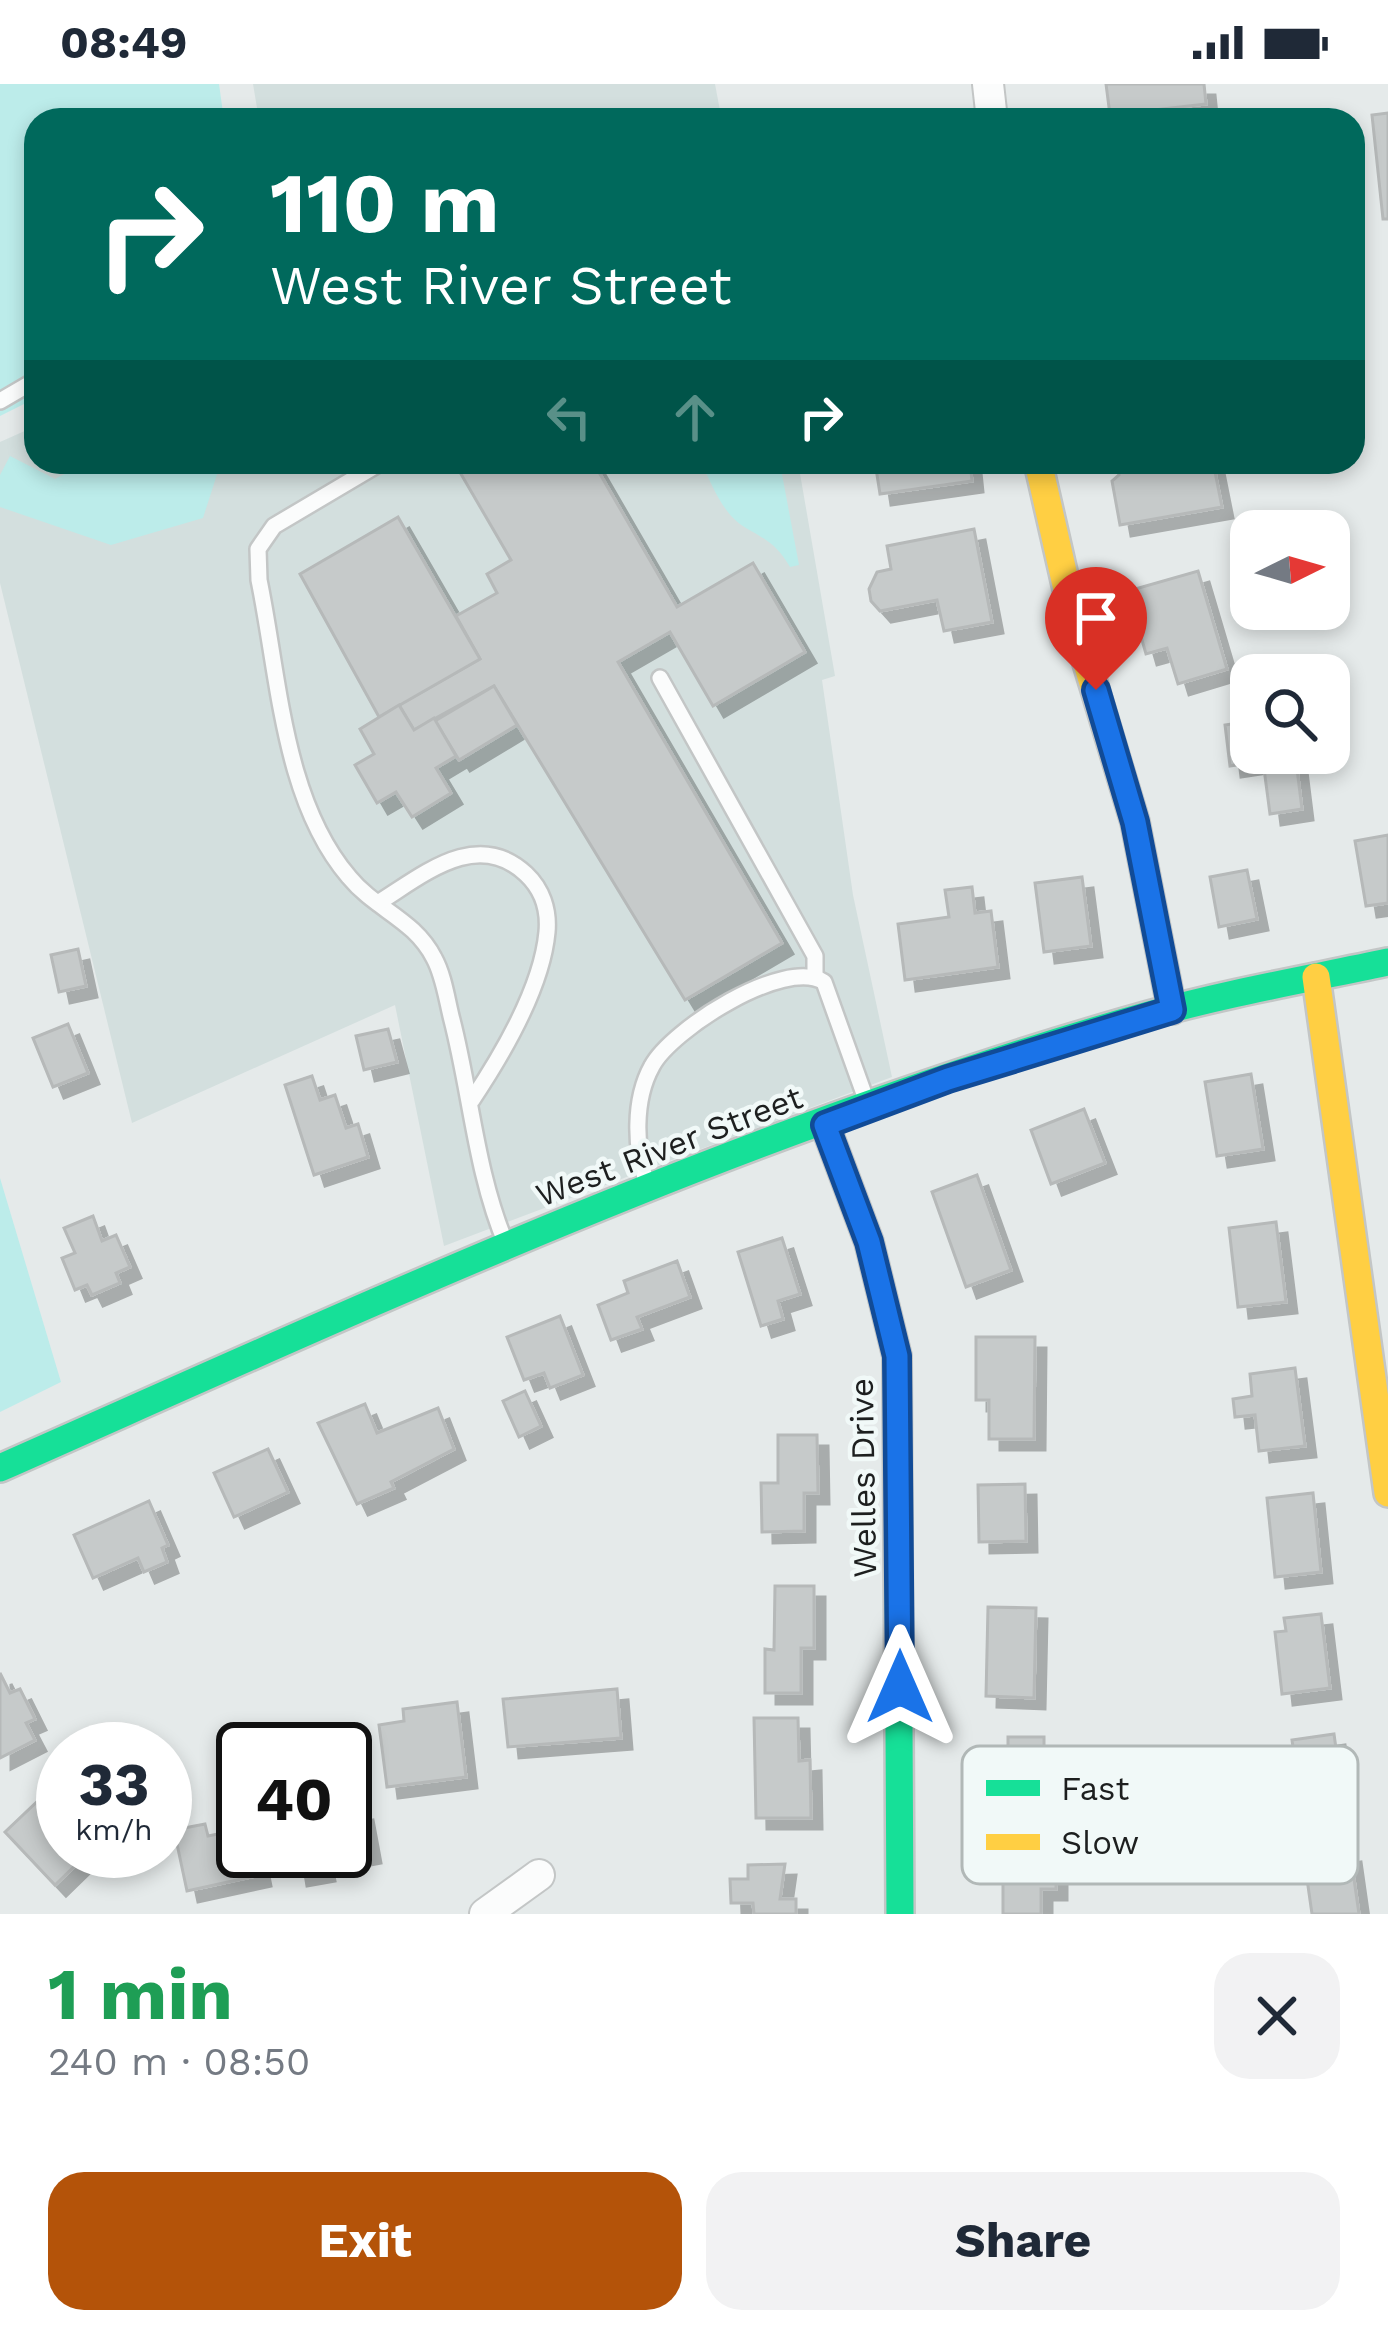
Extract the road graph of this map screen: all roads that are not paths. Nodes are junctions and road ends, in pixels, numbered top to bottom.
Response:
1 (362, 474) edge
2 (1040, 474) edge
3 (660, 678) dead end
4 (378, 903) junction
5 (1388, 962) edge
6 (815, 977) junction
7 (1316, 977) junction
8 (1172, 1010) junction
9 (472, 1100) junction
10 (869, 1108) junction
11 (825, 1125) junction
12 (649, 1190) junction
13 (507, 1246) junction
14 (1383, 1421) edge
15 (0, 1468) edge
16 (1388, 1493) edge
17 (539, 1875) dead end
18 (485, 1914) edge
19 (900, 1914) edge

1 - 4 lane
2 - 8 street
3 - 6 lane
4 - 9 lane
4 - 9 lane
5 - 7 street, West River Street
6 - 10 lane
6 - 12 lane
7 - 8 street, West River Street
7 - 14 street
8 - 10 street, West River Street
9 - 13 lane
10 - 11 street, West River Street
11 - 12 street, West River Street
11 - 19 street, Welles Drive
12 - 13 street, West River Street
13 - 15 street, West River Street
14 - 16 street
17 - 18 street

